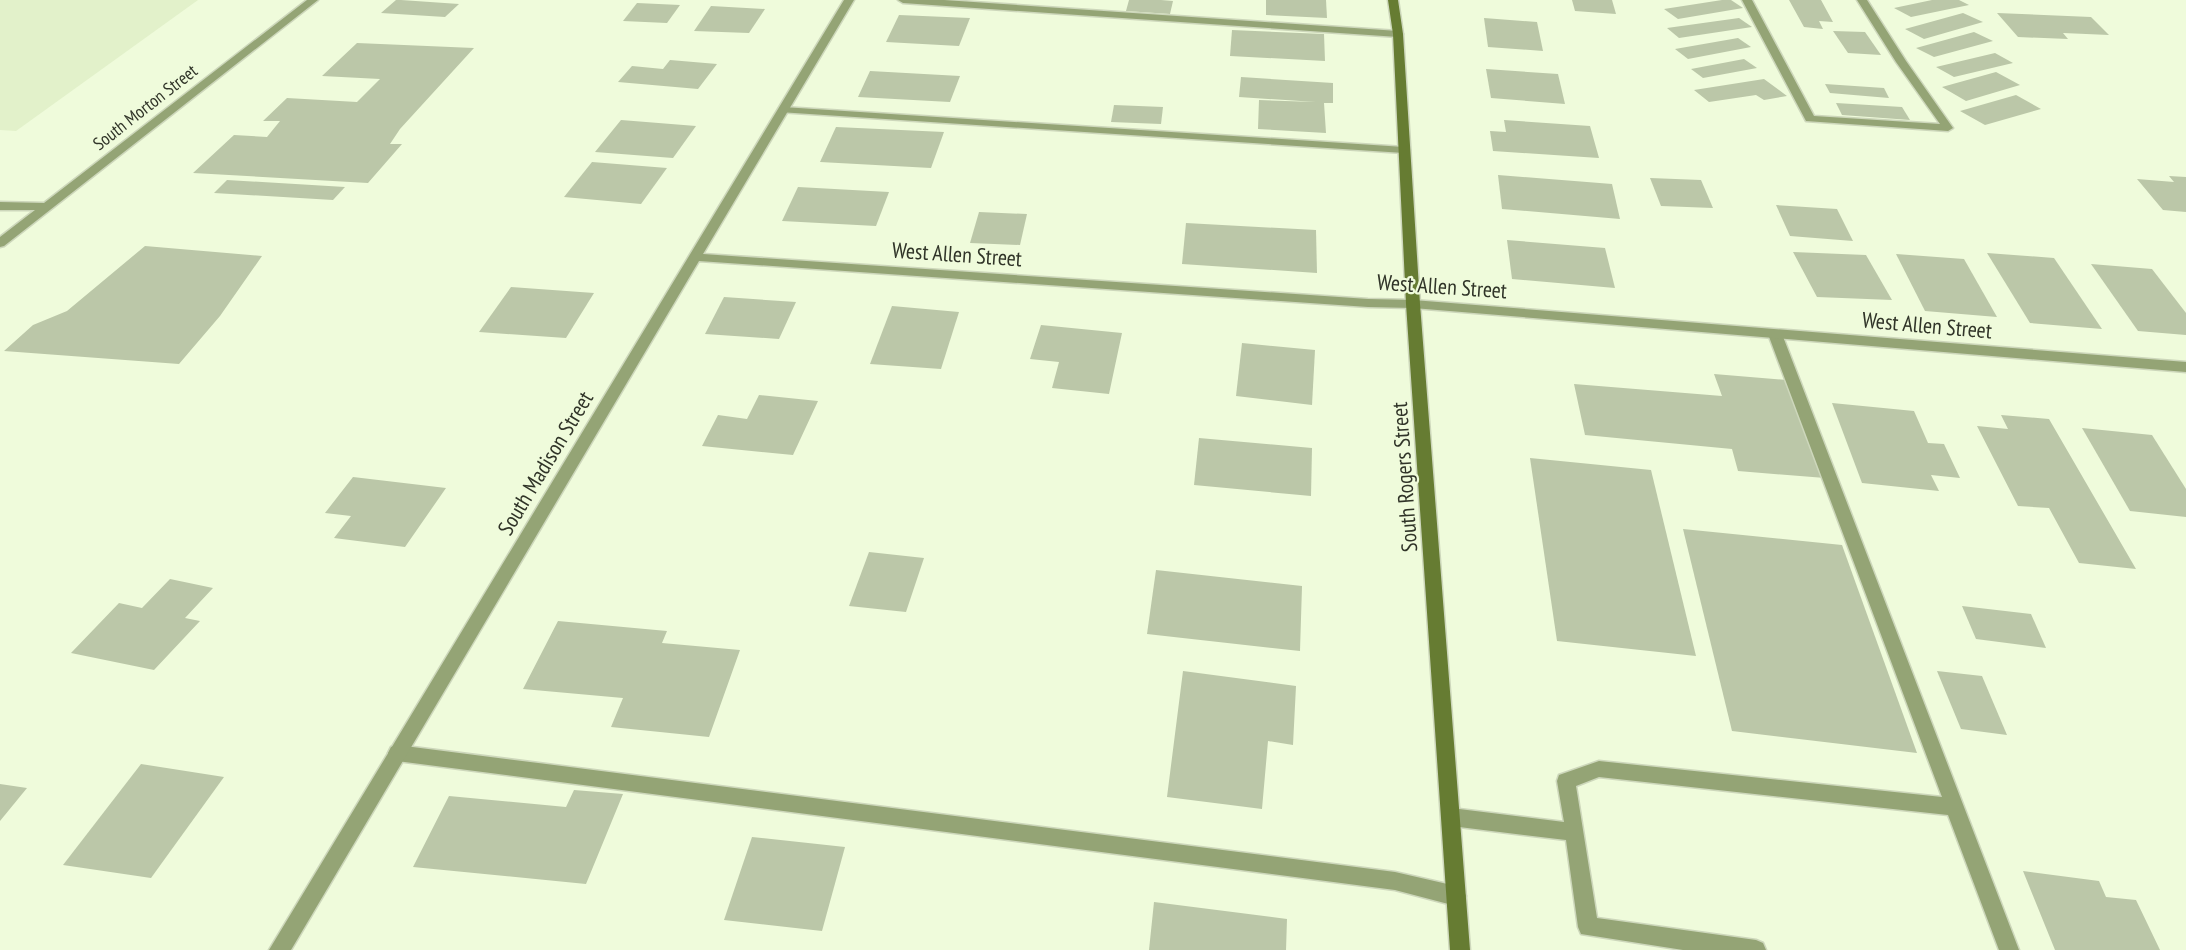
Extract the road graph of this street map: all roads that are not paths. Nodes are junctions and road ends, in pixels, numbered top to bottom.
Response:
1 (313, 0) edge
2 (849, 0) edge
3 (903, 0) edge
4 (1393, 0) edge
5 (1747, 0) edge
6 (1862, 0) edge
7 (1398, 34) junction
8 (783, 110) junction
9 (1404, 150) junction
10 (0, 206) edge
11 (46, 207) junction
12 (0, 243) edge
13 (695, 257) junction
14 (1413, 304) junction
15 (1775, 334) junction
16 (2186, 367) edge
17 (397, 753) junction
18 (1955, 807) junction
19 (1451, 817) junction
20 (1575, 832) junction
21 (1456, 896) junction
22 (279, 950) edge
23 (1460, 950) edge
24 (1756, 950) edge
25 (2009, 950) edge

1 - 11 street, South Morton Street
2 - 8 street, South Madison Street
3 - 7 street
4 - 7 street, South Rogers Street
5 - 6 street
7 - 9 street, South Rogers Street
8 - 9 street
8 - 13 street, South Madison Street
9 - 14 street, South Rogers Street
10 - 11 street
11 - 12 street, South Morton Street
13 - 14 street, West Allen Street
13 - 17 street, South Madison Street
14 - 15 street, West Allen Street
14 - 19 street, South Rogers Street
15 - 16 street, West Allen Street
15 - 18 street
17 - 21 street
17 - 22 street, South Madison Street
18 - 20 street
18 - 25 street
19 - 20 street
19 - 21 street, South Rogers Street
20 - 24 street
21 - 23 street, South Rogers Street

